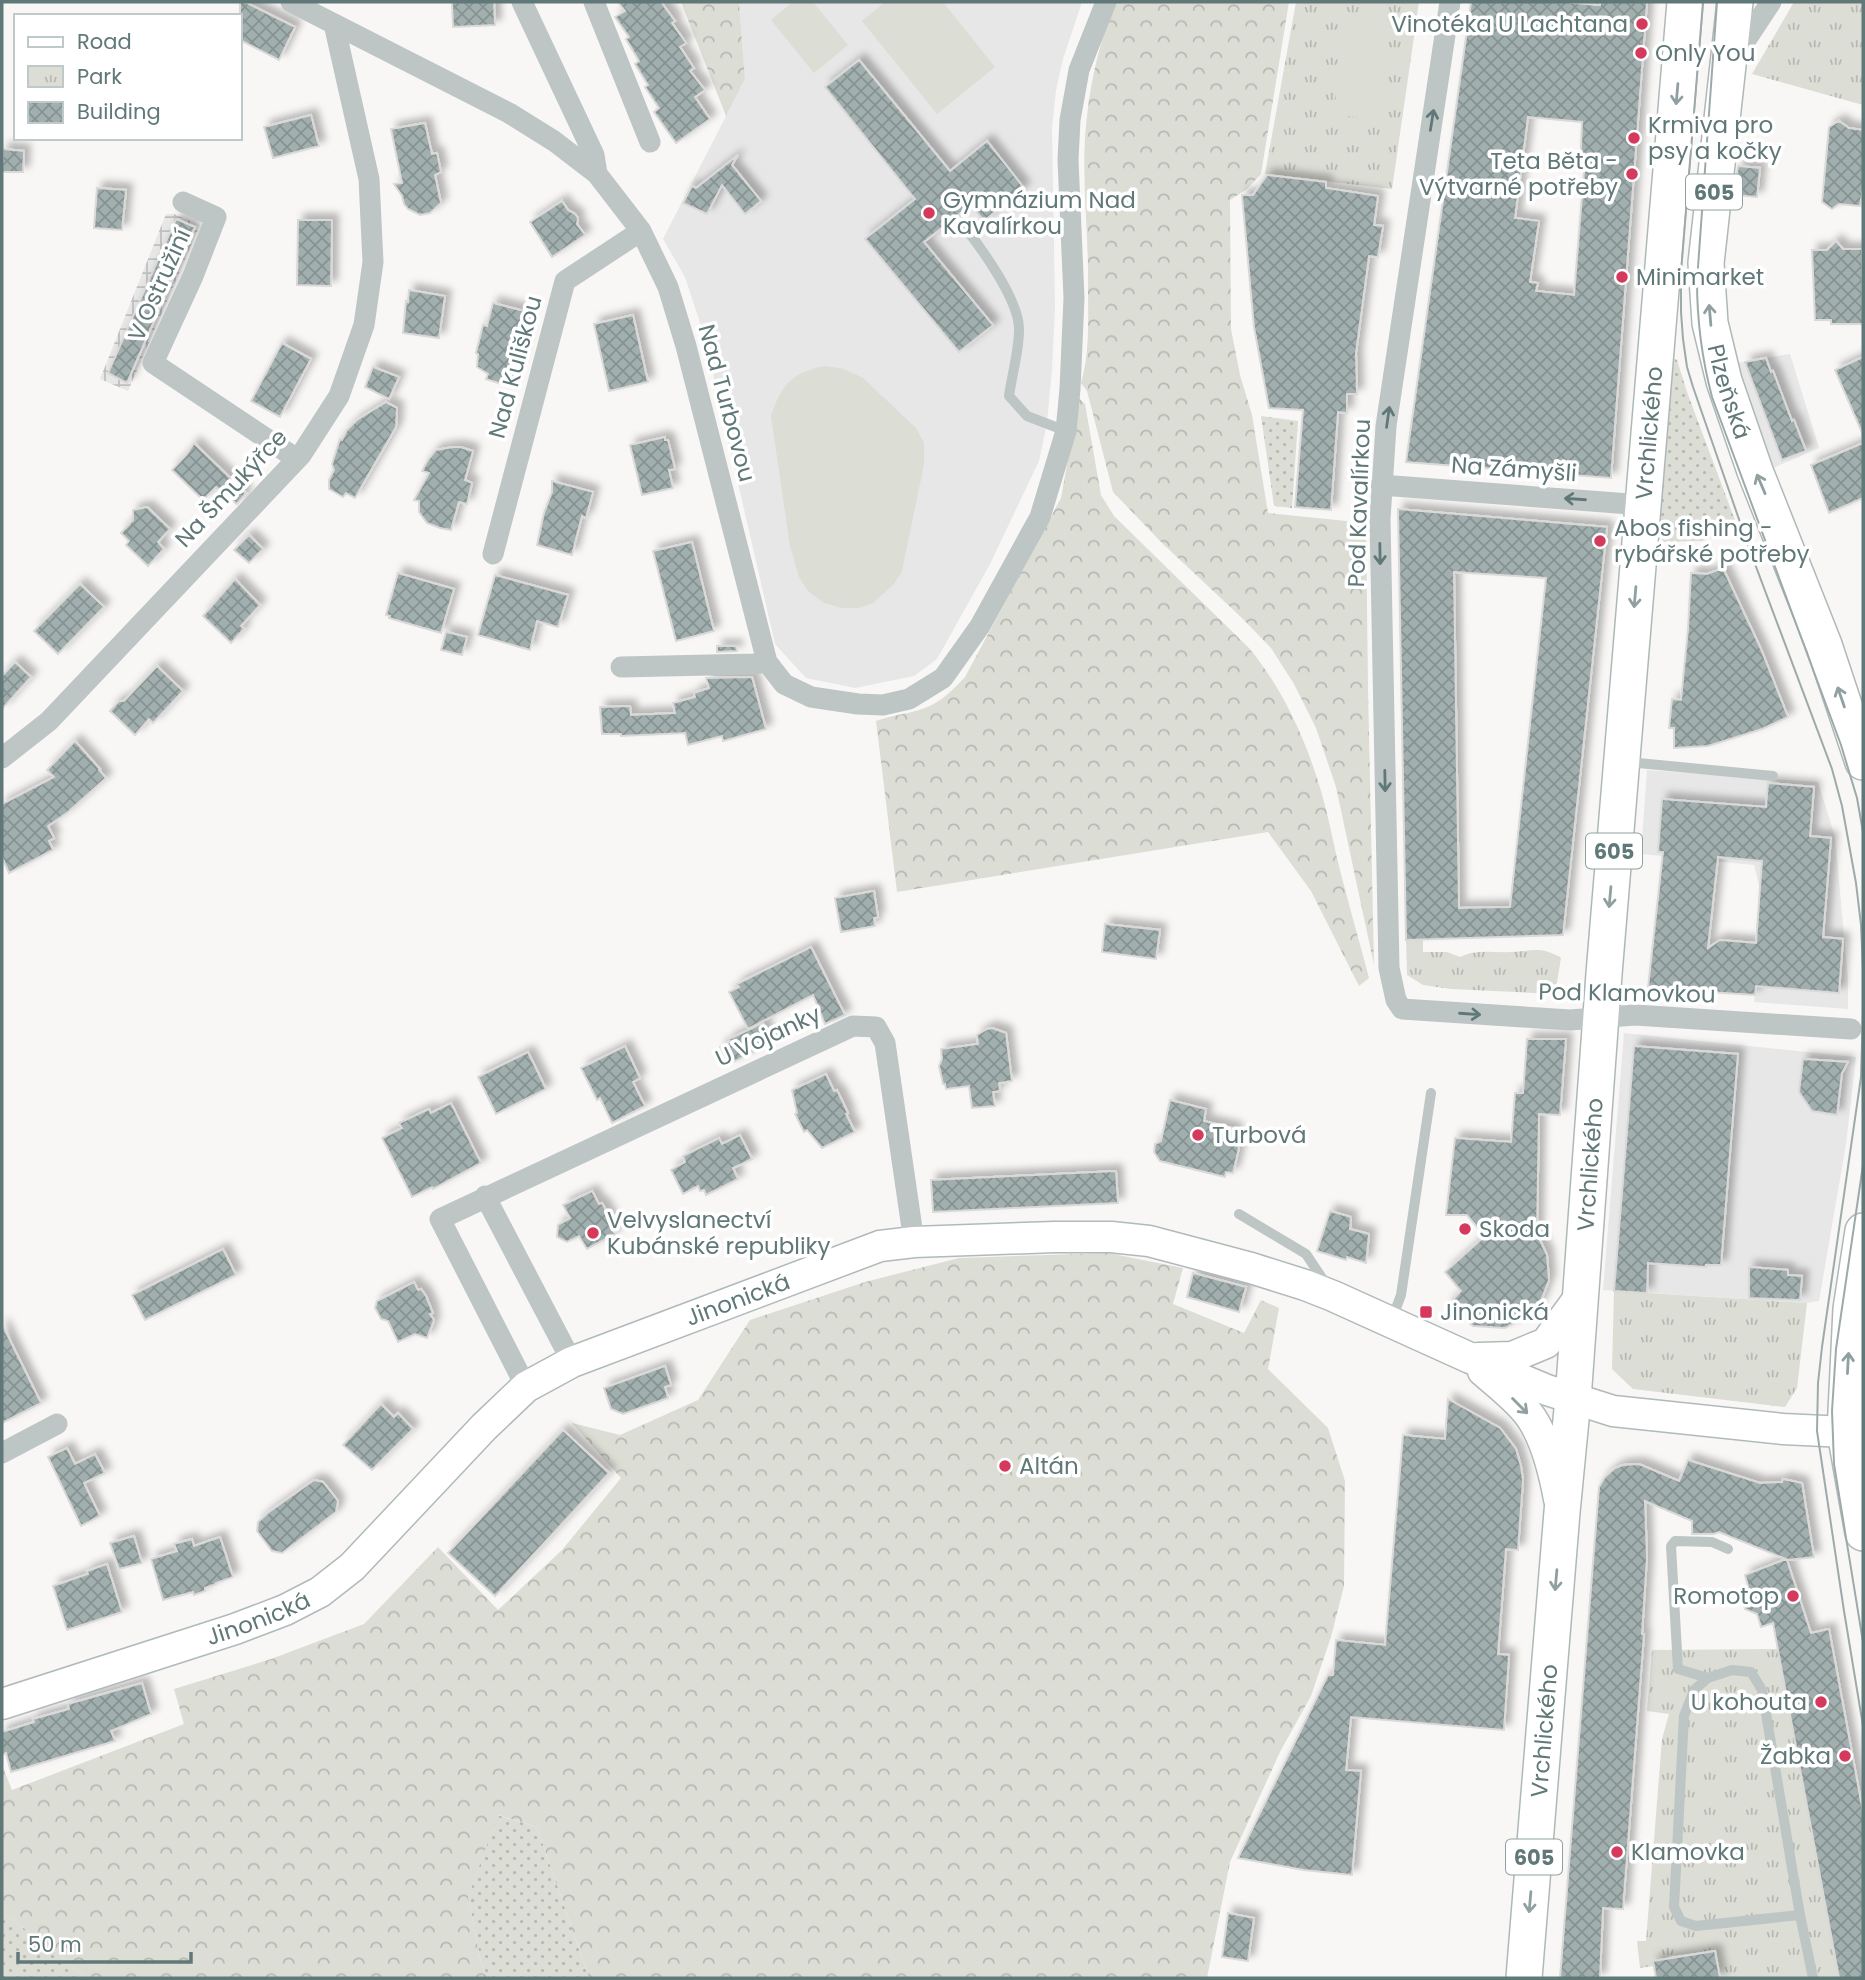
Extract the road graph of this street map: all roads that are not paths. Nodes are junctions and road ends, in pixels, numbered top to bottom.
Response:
1 (291, 2) edge
2 (522, 2) edge
3 (594, 2) edge
4 (1106, 2) edge
5 (1450, 2) edge
6 (1685, 2) edge
7 (1735, 2) edge
8 (1771, 2) edge
9 (334, 24) junction
10 (1727, 69) junction
11 (650, 142) dead end
12 (597, 174) junction
13 (183, 202) dead end
14 (962, 224) dead end
15 (641, 231) junction
16 (1066, 431) junction
17 (297, 459) junction
18 (1381, 485) junction
19 (1643, 505) junction
20 (493, 554) dead end
21 (767, 662) junction
22 (621, 667) dead end
23 (2, 758) edge
24 (1622, 762) junction
25 (1863, 762) edge
26 (1773, 776) dead end
27 (1402, 1009) joint
28 (1600, 1017) junction
29 (1851, 1029) dead end
30 (1431, 1093) dead end
31 (485, 1196) junction
32 (1238, 1213) dead end
33 (1863, 1231) edge
34 (914, 1242) junction
35 (1581, 1295) junction
36 (1334, 1296) junction
37 (1391, 1321) junction
38 (1470, 1359) junction
39 (572, 1362) junction
40 (526, 1387) junction
41 (1573, 1399) junction
42 (57, 1424) dead end
43 (1845, 1432) junction
44 (2, 1452) edge
45 (1562, 1512) junction
46 (1863, 1533) edge
47 (1728, 1549) dead end
48 (1708, 1678) junction
49 (2, 1704) edge
50 (1800, 1915) junction
51 (1524, 1978) edge
52 (1813, 1978) edge

1 - 9 street, Nad Turbovou
2 - 12 street, Nad Turbovou
3 - 11 street
4 - 16 street
18 -> 5 street, Pod Kavalírkou
6 -> 19 main road, Vrchlického / 605
7 - 10 main road, Plzeňská / 605
8 - 10 street
9 - 12 street, Nad Turbovou
9 - 17 street, Na Šmukýřce
25 -> 10 main road, Plzeňská / 605
12 - 15 street, Nad Turbovou
13 - 17 street, V Ostružiní
14 - 16 lane
15 - 20 street, Nad Kuliškou
15 - 21 street, Nad Turbovou
16 - 21 street
17 - 23 street, Na Šmukýřce
19 -> 18 street, Na Zámyšli
18 -> 27 street, Pod Kavalírkou
19 -> 24 main road, Vrchlického / 605
21 - 22 street
24 - 26 lane
24 -> 28 main road, Vrchlického / 605
27 -> 28 street, Pod Klamovkou
28 - 29 street, Pod Klamovkou
28 - 35 main road, Vrchlického / 605
30 - 37 lane
31 - 34 street, U Vojanky
31 - 39 street
31 - 40 street, U Vojanky
32 - 36 lane
43 -> 33 main road
34 - 36 street, Jinonická
34 - 39 street, Jinonická
35 - 38 street
35 - 41 main road, Vrchlického / 605
36 - 37 street, Jinonická
37 - 38 street, Jinonická
38 - 41 street, Jinonická
38 -> 45 street
39 - 40 street, Jinonická
40 - 49 street, Jinonická
41 - 43 street, Jinonická
41 - 45 main road, Vrchlického / 605
42 - 44 street
43 - 46 main road
45 -> 51 main road, Vrchlického / 605
47 - 48 lane
48 - 50 lane
48 - 50 lane
50 - 52 lane

